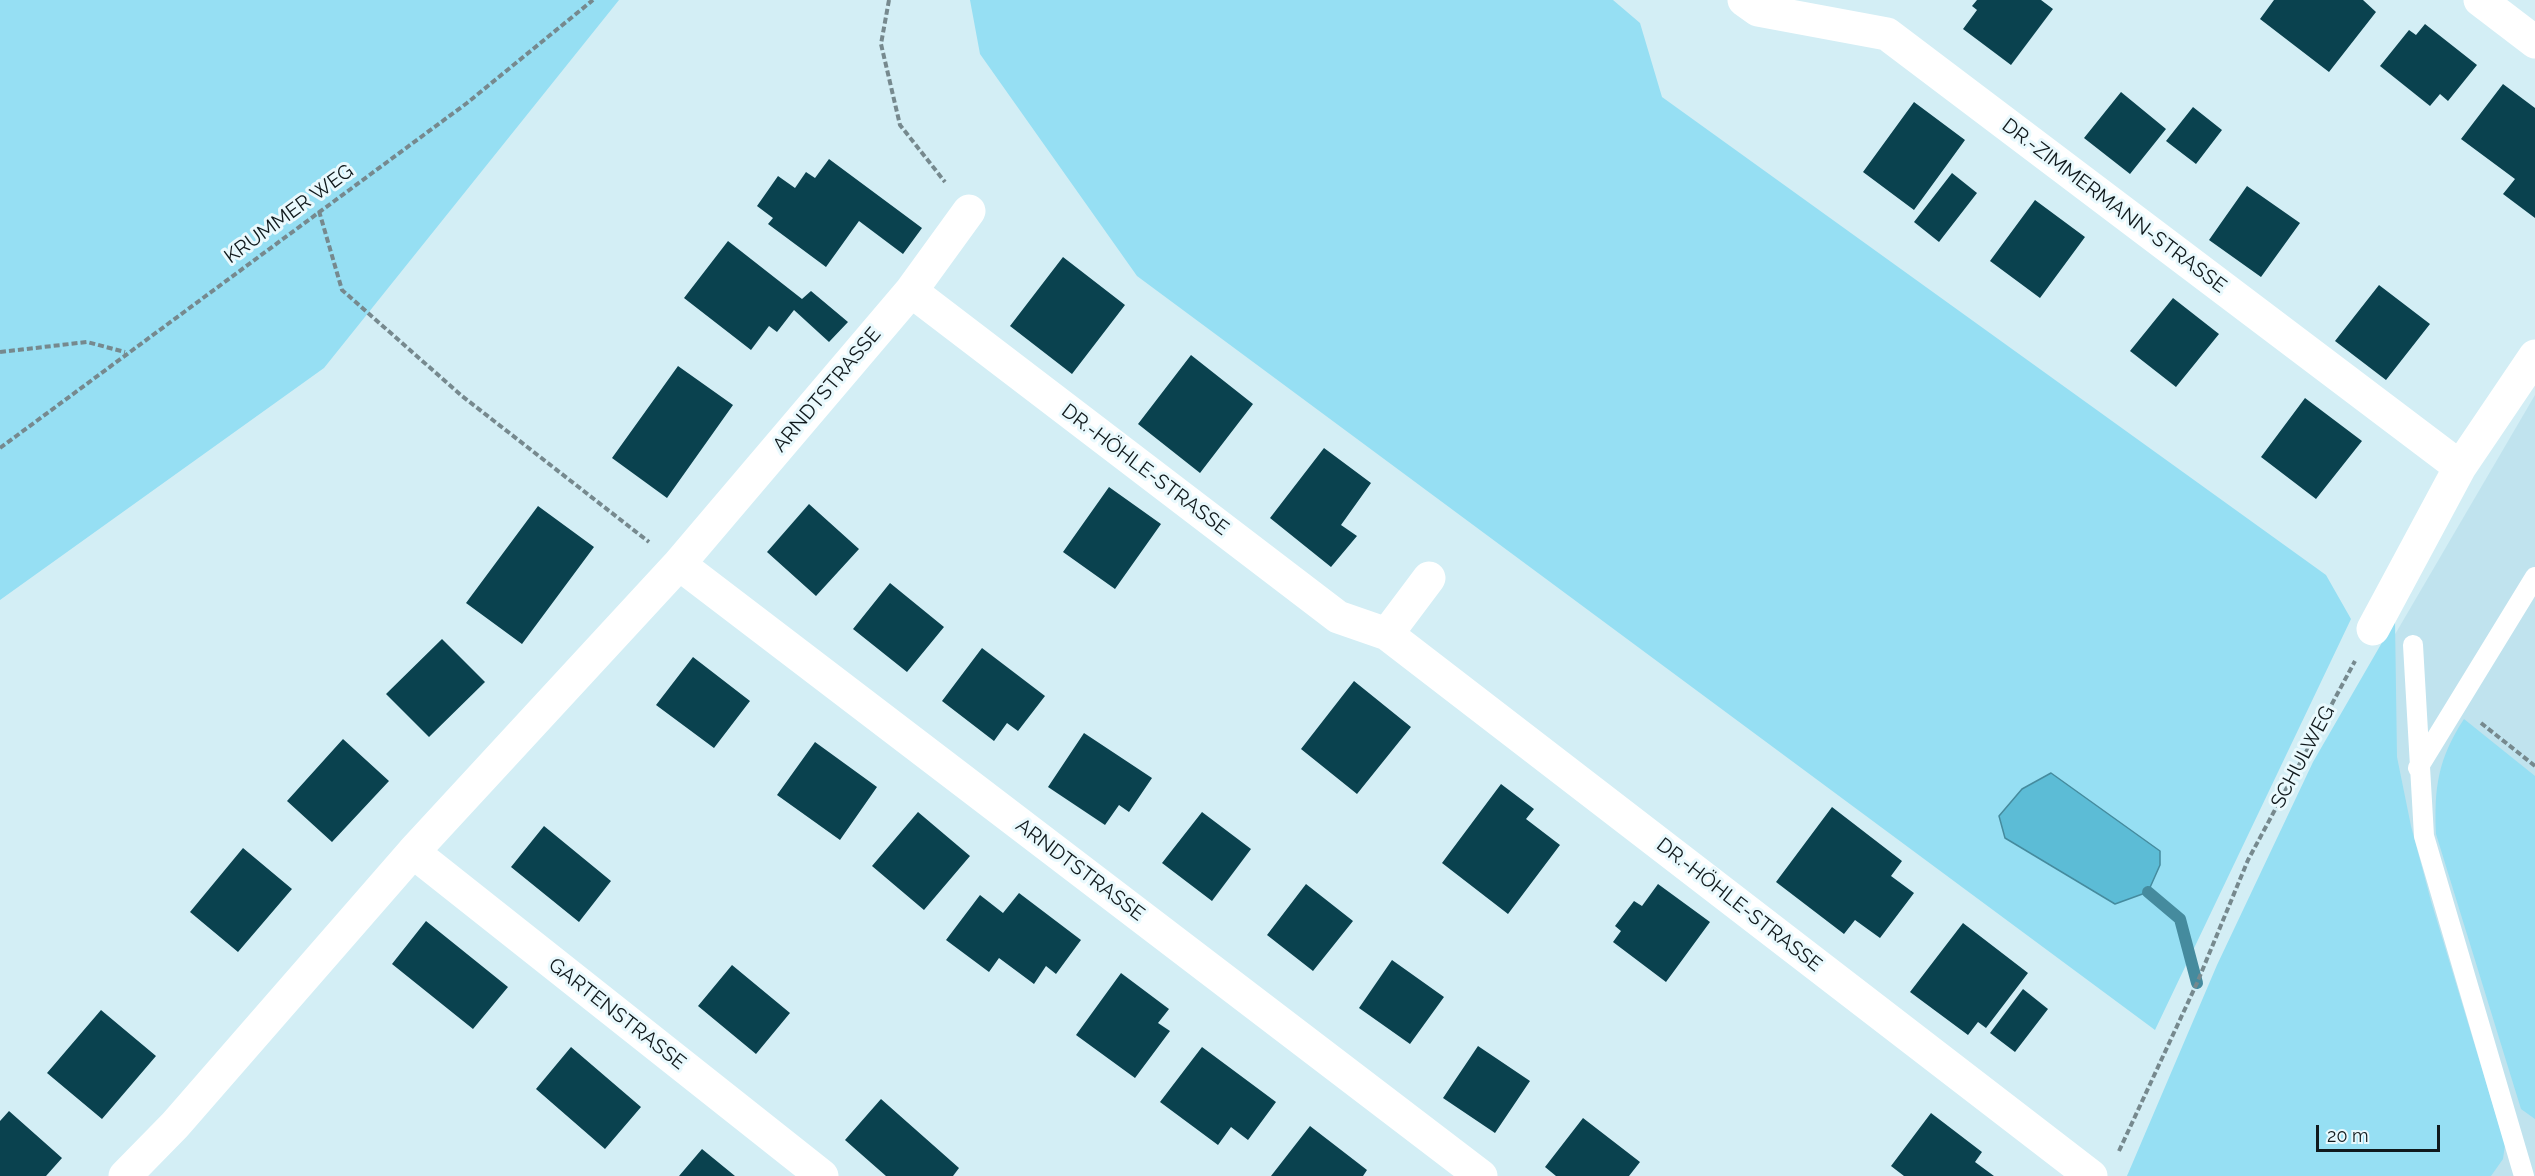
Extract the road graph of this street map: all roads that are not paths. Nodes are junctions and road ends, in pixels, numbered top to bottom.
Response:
1 (1744, 0) edge
2 (2480, 0) edge
3 (2535, 42) edge
4 (969, 211) road end
5 (911, 291) junction
6 (2535, 356) edge
7 (2460, 467) junction
8 (679, 564) junction
9 (2535, 577) edge
10 (1429, 578) dead end
11 (2373, 628) road end
12 (1388, 634) junction
13 (2413, 645) dead end
14 (2418, 768) junction
15 (413, 852) junction
16 (2527, 1170) edge
17 (125, 1176) edge
18 (822, 1176) edge
19 (1481, 1176) edge
20 (2091, 1176) edge

1 - 7 street, DR.-ZIMMERMANN-STRASSE
2 - 3 street
4 - 5 street, ARNDTSTRASSE
5 - 8 street, ARNDTSTRASSE
5 - 12 street, DR.-HÖHLE-STRASSE
6 - 7 street
7 - 11 street
8 - 15 street, ARNDTSTRASSE
8 - 19 street, ARNDTSTRASSE
9 - 14 lane
10 - 12 street
12 - 20 street, DR.-HÖHLE-STRASSE
13 - 14 lane
14 - 16 lane
15 - 17 street
15 - 18 street, GARTENSTRASSE

